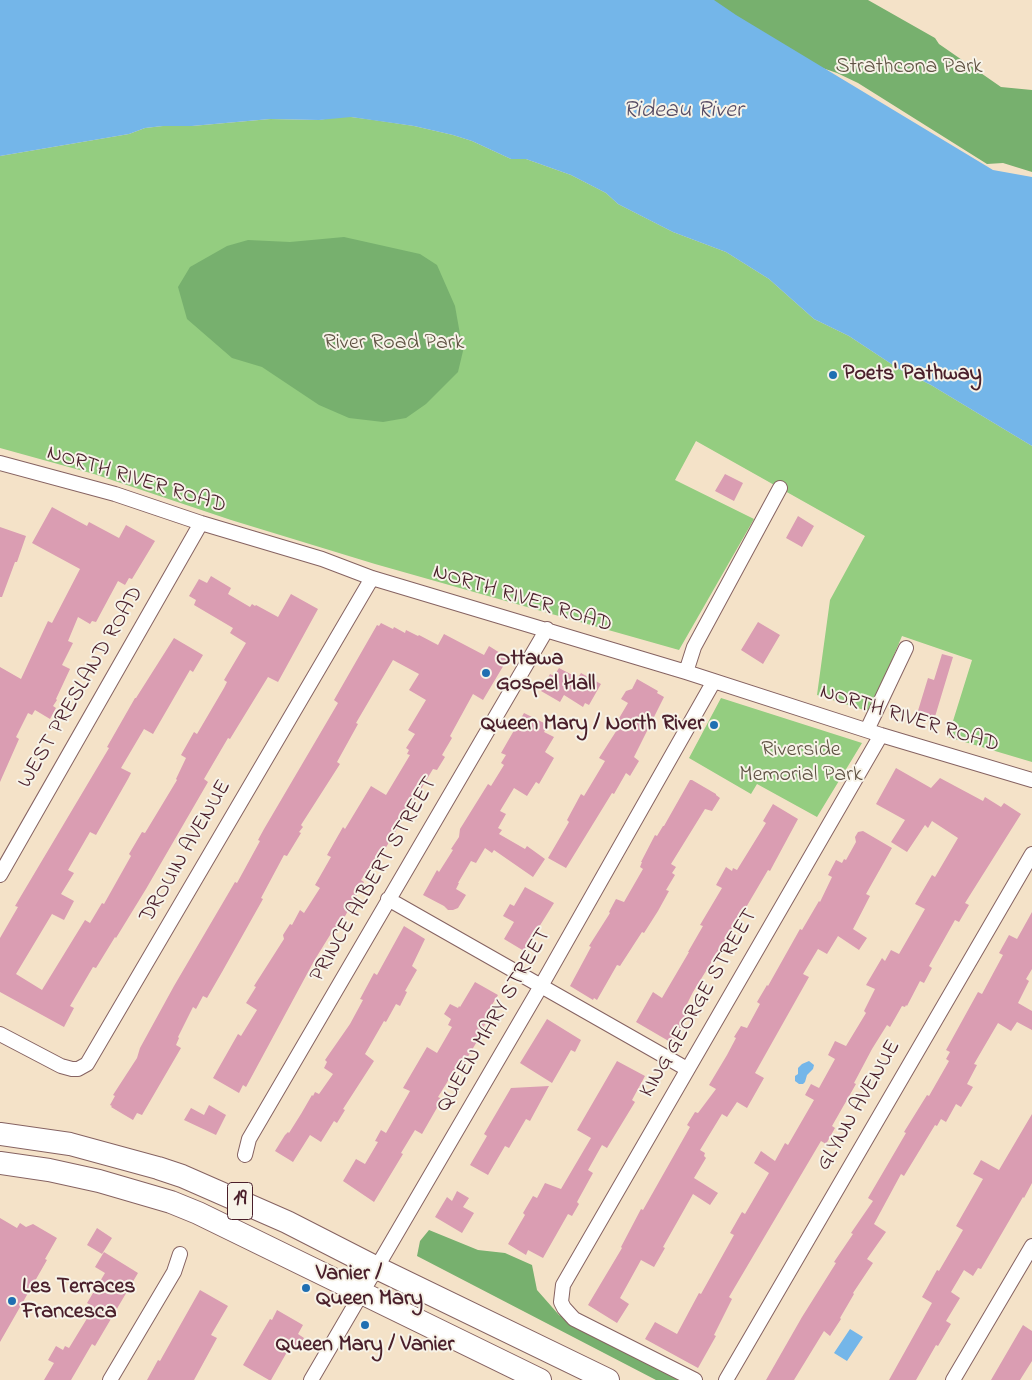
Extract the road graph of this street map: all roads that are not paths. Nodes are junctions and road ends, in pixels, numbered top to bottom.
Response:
1 (0, 463) edge
2 (780, 488) dead end
3 (201, 523) junction
4 (372, 578) junction
5 (547, 630) junction
6 (906, 648) dead end
7 (686, 672) junction
8 (714, 681) junction
9 (867, 730) junction
10 (881, 735) junction
11 (1032, 780) edge
12 (1032, 854) edge
13 (0, 875) edge
14 (388, 899) junction
15 (541, 986) junction
16 (0, 1034) edge
17 (687, 1069) junction
18 (0, 1134) edge
19 (245, 1155) dead end
20 (0, 1163) edge
21 (1032, 1246) edge
22 (180, 1254) dead end
23 (377, 1268) junction
24 (362, 1292) junction
25 (110, 1380) edge
26 (311, 1380) edge
27 (540, 1380) edge
28 (608, 1380) edge
29 (695, 1380) edge
30 (726, 1380) edge
31 (953, 1380) edge

1 - 3 street, NORTH RIVER ROAD
2 - 7 street
3 - 4 street, NORTH RIVER ROAD
3 - 13 street, WEST PRESLAND ROAD
4 - 5 street, NORTH RIVER ROAD
4 - 16 street, DROUIN AVENUE
5 - 7 street, NORTH RIVER ROAD
5 - 14 street, PRINCE ALBERT STREET
6 - 9 street
7 - 8 street, NORTH RIVER ROAD
8 - 9 street, NORTH RIVER ROAD
8 - 15 street, QUEEN MARY STREET
9 - 10 street, NORTH RIVER ROAD
10 - 11 street, NORTH RIVER ROAD
10 - 17 street, KING GEORGE STREET
12 - 30 street, GLYNN AVENUE
14 - 15 street
14 - 19 street, PRINCE ALBERT STREET
15 - 17 street
15 - 23 street, QUEEN MARY STREET
17 - 29 street, KING GEORGE STREET
18 - 23 main road, 19
20 - 24 main road, 19
21 - 31 street
22 - 25 street
23 - 24 street, QUEEN MARY STREET
23 - 28 main road, 19
24 - 26 street, QUEEN MARY STREET
24 - 27 main road, 19

